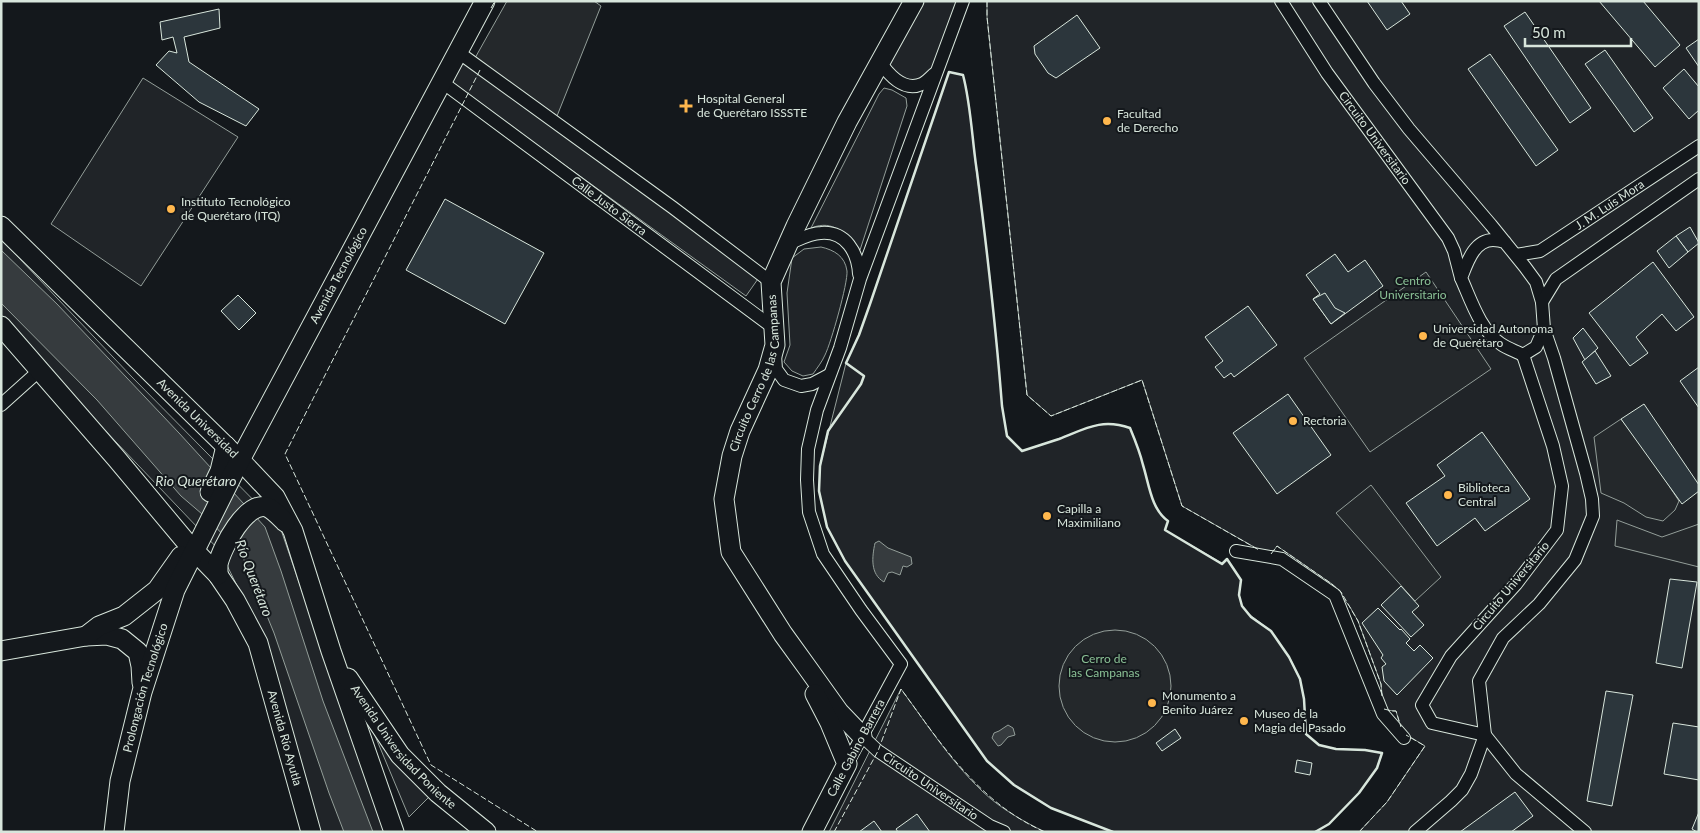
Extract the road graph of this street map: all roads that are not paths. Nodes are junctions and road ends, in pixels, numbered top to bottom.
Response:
1 (485, 1) edge
2 (914, 1) edge
3 (963, 1) edge
4 (1281, 1) edge
5 (1320, 1) edge
6 (458, 52) junction
7 (880, 62) junction
8 (935, 74) junction
9 (442, 82) junction
10 (1699, 146) edge
11 (1699, 179) edge
12 (1, 226) edge
13 (1505, 242) junction
14 (788, 244) junction
15 (1516, 255) junction
16 (1461, 278) junction
17 (860, 279) junction
18 (771, 282) junction
19 (1542, 302) junction
20 (1, 326) edge
21 (1544, 329) junction
22 (775, 337) junction
23 (1523, 355) junction
24 (40, 370) junction
25 (829, 375) junction
26 (1, 406) edge
27 (226, 446) junction
28 (240, 460) junction
29 (225, 476) junction
30 (292, 531) junction
31 (194, 540) junction
32 (1236, 550) dead end
33 (218, 576) junction
34 (175, 590) junction
35 (90, 633) junction
36 (1, 645) edge
37 (1, 651) edge
38 (331, 651) junction
39 (809, 670) junction
40 (142, 692) junction
41 (1485, 735) junction
42 (862, 736) junction
43 (1404, 738) dead end
44 (847, 764) junction
45 (114, 832) edge
46 (312, 832) edge
47 (394, 832) edge
48 (486, 832) edge
49 (812, 832) edge
50 (1004, 832) edge
51 (1415, 832) edge
52 (1585, 832) edge

1 - 6 street, Avenida Tecnológico
2 - 7 street, Circuito Cerro de las Campanas
3 - 8 street
4 - 16 street, Circuito Universitario
5 - 13 street
6 - 9 street, Avenida Tecnológico
6 - 18 street
7 - 8 street
7 - 14 street, Circuito Cerro de las Campanas
8 - 17 street
9 - 22 street, Calle Justo Sierra
9 - 28 street, Avenida Tecnológico
10 - 15 street, J. M. Luis Mora
11 - 19 street
12 - 27 street, Avenida Universidad
13 - 15 street
13 - 16 street
14 - 17 street
14 - 18 street, Circuito Cerro de las Campanas
15 - 19 street
16 - 23 street, Circuito Universitario
17 - 25 street
18 - 22 street, Circuito Cerro de las Campanas
19 - 21 street
20 - 24 street
21 - 23 street
21 - 41 street
22 - 25 street
22 - 39 street, Circuito Cerro de las Campanas
23 - 41 street, Circuito Universitario
24 - 26 street
24 - 31 street
25 - 42 street, Calle Gabino Barrera
27 - 28 street, Avenida Universidad
27 - 29 street
28 - 29 street, Avenida Tecnológico
28 - 30 street, Avenida Universidad
29 - 31 street, Avenida Tecnológico
30 - 33 street
30 - 38 street, Avenida Universidad
31 - 33 street
31 - 34 street, Prolongación Tecnológico
31 - 35 street
32 - 43 street
33 - 46 street, Avenida Río Ayutla
34 - 35 street
34 - 40 street, Prolongación Tecnológico
35 - 36 street
35 - 37 street
35 - 40 street
38 - 47 street
38 - 48 street, Avenida Universidad Poniente
39 - 42 street, Circuito Cerro de las Campanas
39 - 44 street
40 - 45 street, Prolongación Tecnológico
41 - 51 street
41 - 52 street
42 - 44 street, Calle Gabino Barrera
42 - 50 street, Circuito Universitario
44 - 49 street, Calle Gabino Barrera

